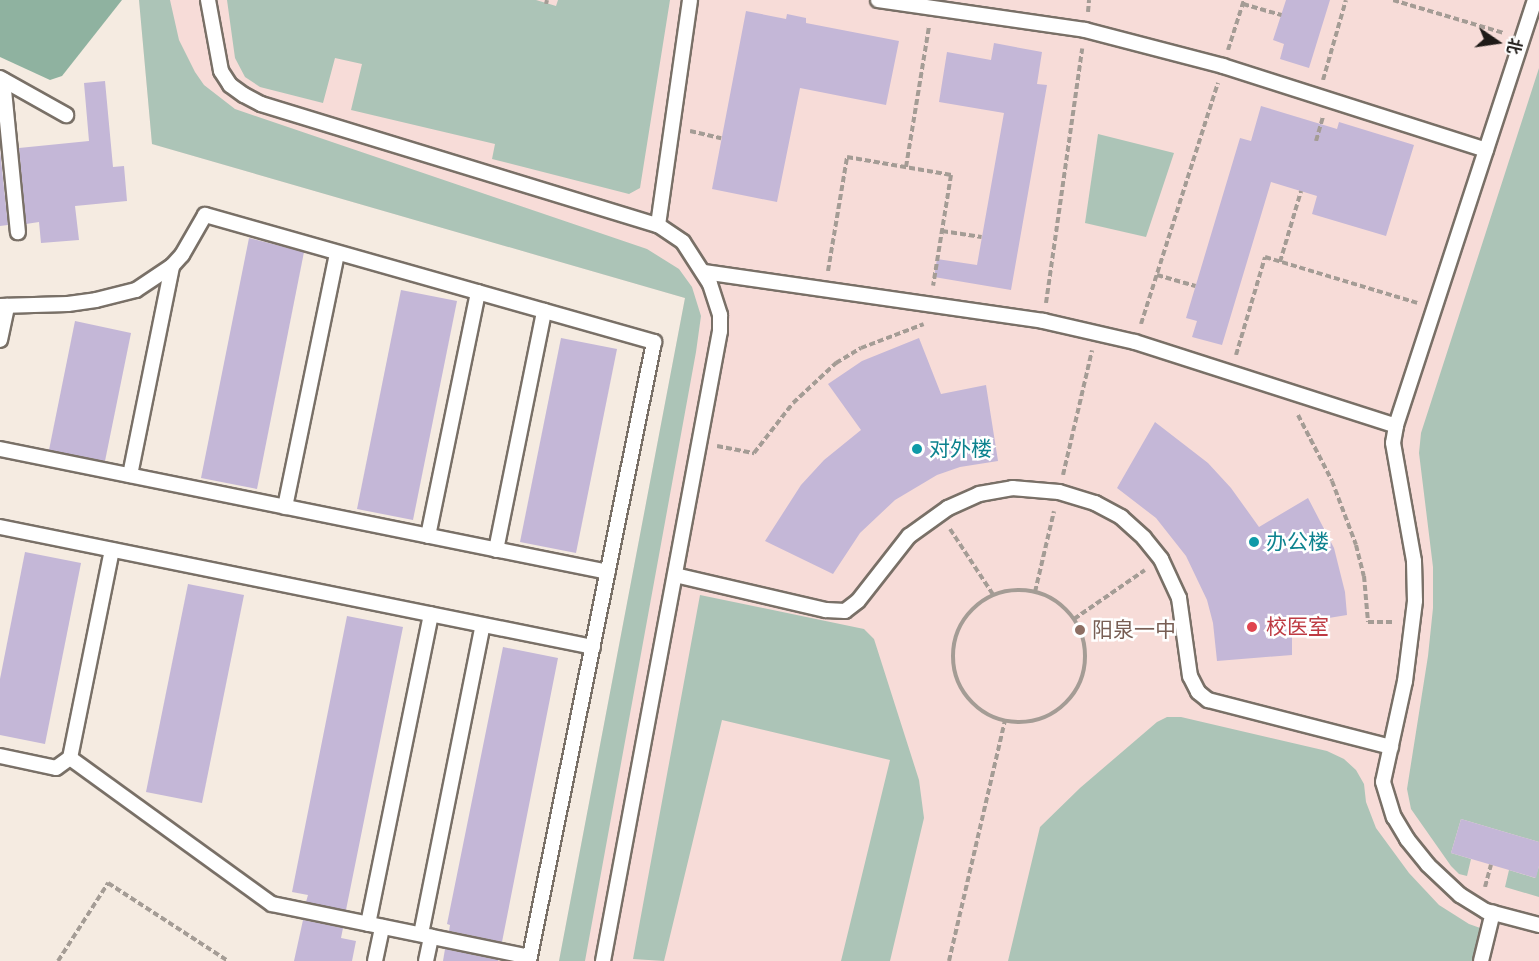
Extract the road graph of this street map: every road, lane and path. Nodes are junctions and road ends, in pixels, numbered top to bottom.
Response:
1 (208, 0) edge
2 (690, 0) edge
3 (878, 0) edge
4 (1089, 0) edge
5 (1346, 0) edge
6 (1393, 0) edge
7 (1535, 0) edge
8 (1244, 2) edge
9 (932, 8) junction
10 (1281, 15) dead end
11 (1085, 30) junction
12 (1522, 39) junction
13 (1223, 66) junction
14 (1, 79) edge
15 (1318, 96) junction
16 (66, 115) dead end
17 (671, 128) junction
18 (722, 138) dead end
19 (1486, 150) junction
20 (906, 167) junction
21 (1301, 191) dead end
22 (658, 225) junction
23 (942, 231) junction
24 (18, 232) dead end
25 (982, 237) dead end
26 (337, 253) junction
27 (1280, 262) junction
28 (172, 266) junction
29 (704, 272) junction
30 (1156, 275) junction
31 (1195, 286) dead end
32 (825, 290) junction
33 (478, 292) junction
34 (930, 305) junction
35 (4, 306) edge
36 (1434, 308) junction
37 (544, 311) junction
38 (1043, 321) junction
39 (1096, 333) junction
40 (0, 340) edge
41 (1135, 342) junction
42 (1231, 373) junction
43 (1285, 390) junction
44 (1396, 426) junction
45 (699, 443) junction
46 (0, 449) edge
47 (129, 475) junction
48 (1059, 492) junction
49 (285, 507) junction
50 (940, 513) junction
51 (0, 527) edge
52 (428, 536) junction
53 (112, 550) junction
54 (496, 550) junction
55 (1161, 559) junction
56 (608, 572) junction
57 (675, 575) junction
58 (1035, 592) junction
59 (994, 596) junction
60 (430, 614) junction
61 (1074, 619) junction
62 (1413, 622) junction
63 (483, 625) junction
64 (592, 647) junction
65 (1005, 721) junction
66 (1391, 747) junction
67 (0, 756) edge
68 (70, 758) junction
69 (1493, 912) junction
70 (375, 925) junction
71 (1539, 925) edge
72 (426, 936) junction
73 (529, 959) edge
74 (58, 961) edge
75 (228, 961) edge
76 (375, 961) edge
77 (426, 961) edge
78 (603, 961) edge
79 (949, 961) edge
80 (1481, 961) edge

1 - 22 lane
2 - 17 lane
3 - 9 lane
4 - 11 path
5 - 15 path
6 - 12 path
7 - 12 lane
8 - 10 path
8 - 13 path
9 - 11 lane
9 - 20 path
11 - 13 lane
11 - 38 path
12 - 19 lane
13 - 15 lane
13 - 30 path
14 - 16 lane
14 - 24 lane
15 - 19 lane
17 - 18 path
17 - 22 lane
19 - 36 lane
20 - 23 path
20 - 32 path
21 - 27 path
22 - 29 lane
23 - 25 path
23 - 34 path
26 - 28 lane
26 - 33 lane
26 - 49 lane
27 - 36 path
27 - 42 path
28 - 35 lane
28 - 47 lane
29 - 32 lane
29 - 45 lane
30 - 31 path
30 - 41 path
32 - 34 lane
33 - 37 lane
33 - 52 lane
34 - 38 lane
34 - 45 path
35 - 40 lane
36 - 44 lane
37 - 54 lane
37 - 56 lane
38 - 39 lane
39 - 41 lane
39 - 48 path
41 - 42 lane
42 - 43 lane
43 - 44 lane
43 - 62 path
44 - 62 lane
45 - 57 lane
46 - 47 lane
47 - 49 lane
48 - 50 lane
48 - 55 lane
48 - 58 path
49 - 52 lane
50 - 57 lane
50 - 59 path
51 - 53 lane
52 - 54 lane
53 - 60 lane
53 - 68 lane
54 - 56 lane
55 - 61 path
55 - 66 lane
56 - 64 lane
57 - 78 lane
58 - 59 path
58 - 61 path
59 - 65 path
60 - 63 lane
60 - 70 lane
61 - 65 path
62 - 66 lane
63 - 64 lane
63 - 72 lane
64 - 73 lane
65 - 79 path
66 - 69 lane
67 - 68 lane
68 - 70 lane
69 - 71 lane
69 - 80 lane
70 - 72 lane
70 - 76 lane
72 - 73 lane
72 - 77 lane
74 - 75 path

